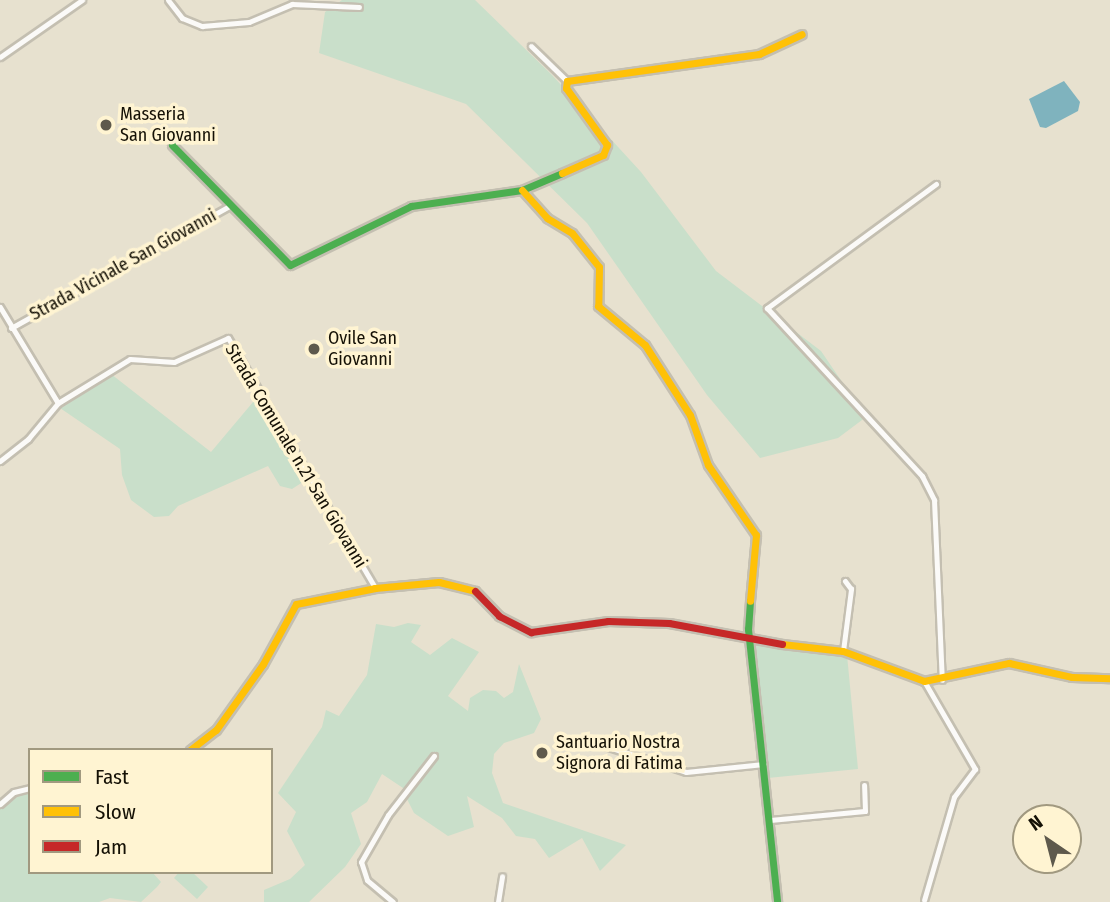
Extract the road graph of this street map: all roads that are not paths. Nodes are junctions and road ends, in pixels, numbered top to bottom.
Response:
1 (82, 0) edge
2 (168, 0) edge
3 (359, 7) dead end
4 (802, 34) dead end
5 (531, 46) dead end
6 (0, 57) edge
7 (567, 81) junction
8 (172, 145) dead end
9 (936, 184) dead end
10 (522, 190) junction
11 (235, 205) junction
12 (0, 307) edge
13 (11, 328) junction
14 (58, 403) junction
15 (0, 461) edge
16 (845, 581) dead end
17 (375, 588) junction
18 (752, 640) junction
19 (843, 651) junction
20 (1110, 678) edge
21 (942, 680) junction
22 (924, 681) junction
23 (584, 739) dead end
24 (193, 748) edge
25 (434, 756) dead end
26 (764, 764) junction
27 (864, 785) dead end
28 (28, 788) edge
29 (0, 804) edge
30 (769, 820) junction
31 (502, 876) dead end
32 (924, 900) dead end
33 (393, 902) edge
34 (498, 902) edge
35 (777, 902) edge

1 - 6 street
2 - 3 street
4 - 7 street
5 - 7 street
7 - 10 street
8 - 11 street
9 - 21 street
10 - 11 street
10 - 18 street
11 - 13 street, Strada Vicinale San Giovanni
12 - 13 street
13 - 14 street
14 - 15 street, Strada Comunale n.21 San Giovanni
14 - 17 street, Strada Comunale n.21 San Giovanni
16 - 19 street
17 - 18 street
17 - 24 street
18 - 19 street
18 - 26 street
19 - 22 street
20 - 21 street
21 - 22 street
22 - 32 street
23 - 26 street
25 - 33 street
26 - 30 street
27 - 30 street
28 - 29 street
30 - 35 street
31 - 34 street

